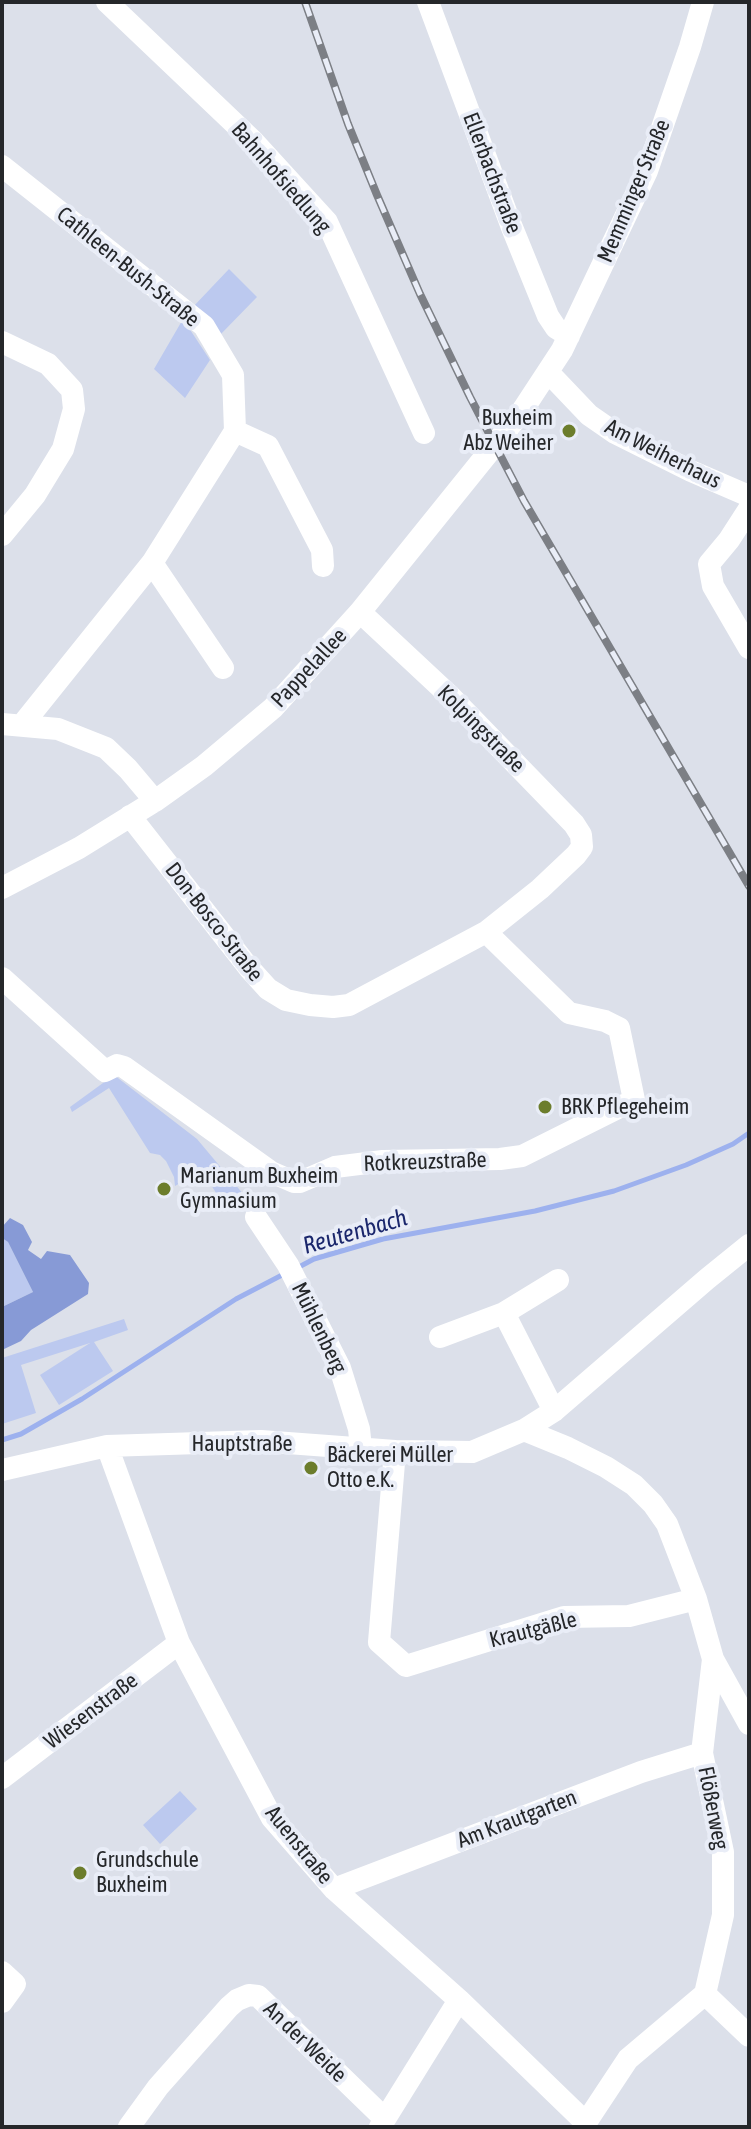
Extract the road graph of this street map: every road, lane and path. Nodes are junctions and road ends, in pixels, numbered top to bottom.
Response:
1 (107, 2) edge
2 (428, 2) edge
3 (703, 2) edge
4 (2, 166) edge
5 (569, 336) junction
6 (2, 342) edge
7 (548, 372) junction
8 (235, 431) junction
9 (424, 433) dead end
10 (749, 496) edge
11 (749, 509) edge
12 (2, 535) edge
13 (152, 563) junction
14 (323, 566) dead end
15 (360, 612) junction
16 (749, 648) edge
17 (223, 668) dead end
18 (12, 724) edge
19 (155, 801) junction
20 (130, 816) junction
21 (576, 855) joint
22 (2, 888) edge
23 (486, 932) junction
24 (2, 978) edge
25 (256, 1217) dead end
26 (749, 1245) edge
27 (558, 1280) dead end
28 (504, 1313) junction
29 (440, 1337) dead end
30 (554, 1411) junction
31 (524, 1430) junction
32 (107, 1446) junction
33 (361, 1448) junction
34 (395, 1451) junction
35 (2, 1470) edge
36 (696, 1599) junction
37 (179, 1643) junction
38 (713, 1659) junction
39 (749, 1724) edge
40 (702, 1753) junction
41 (2, 1778) edge
42 (334, 1889) junction
43 (2, 1972) edge
44 (705, 1994) junction
45 (459, 2000) junction
46 (2, 2002) edge
47 (749, 2036) edge
48 (382, 2123) edge
49 (584, 2124) edge
50 (129, 2127) edge

1 - 9 street, Bahnhofsiedlung
2 - 5 street, Ellerbachstraße
3 - 5 street, Memminger Straße
4 - 8 street, Cathleen-Bush-Straße
5 - 7 street, Memminger Straße
6 - 12 street
7 - 10 street, Am Weiherhaus
7 - 15 street, Pappelallee
8 - 13 street
8 - 14 street
11 - 16 street
13 - 17 street
13 - 18 street
15 - 19 street, Pappelallee
15 - 21 street, Kolpingstraße
18 - 19 street
19 - 20 street, Pappelallee
20 - 22 street, Pappelallee
20 - 23 street, Don-Bosco-Straße
21 - 23 street, Don-Bosco-Straße
23 - 24 street, Rotkreuzstraße
25 - 33 street, Mühlenberg
26 - 30 street, Hauptstraße
27 - 28 street
28 - 29 street
28 - 30 street
30 - 31 street, Hauptstraße
31 - 34 street, Hauptstraße
31 - 36 street, Flößerweg
32 - 33 street, Hauptstraße
32 - 35 street, Hauptstraße
32 - 37 street, Auenstraße
33 - 34 street, Hauptstraße
34 - 36 street, Krautgäßle
36 - 38 street, Flößerweg
37 - 41 street, Wiesenstraße
37 - 42 street, Auenstraße
38 - 39 street
38 - 40 street, Flößerweg
40 - 42 street, Am Krautgarten
40 - 44 street, Flößerweg
42 - 45 street, Auenstraße
43 - 46 street
44 - 47 street
44 - 49 street
45 - 48 street
45 - 49 street, Auenstraße
48 - 50 street, An der Weide

